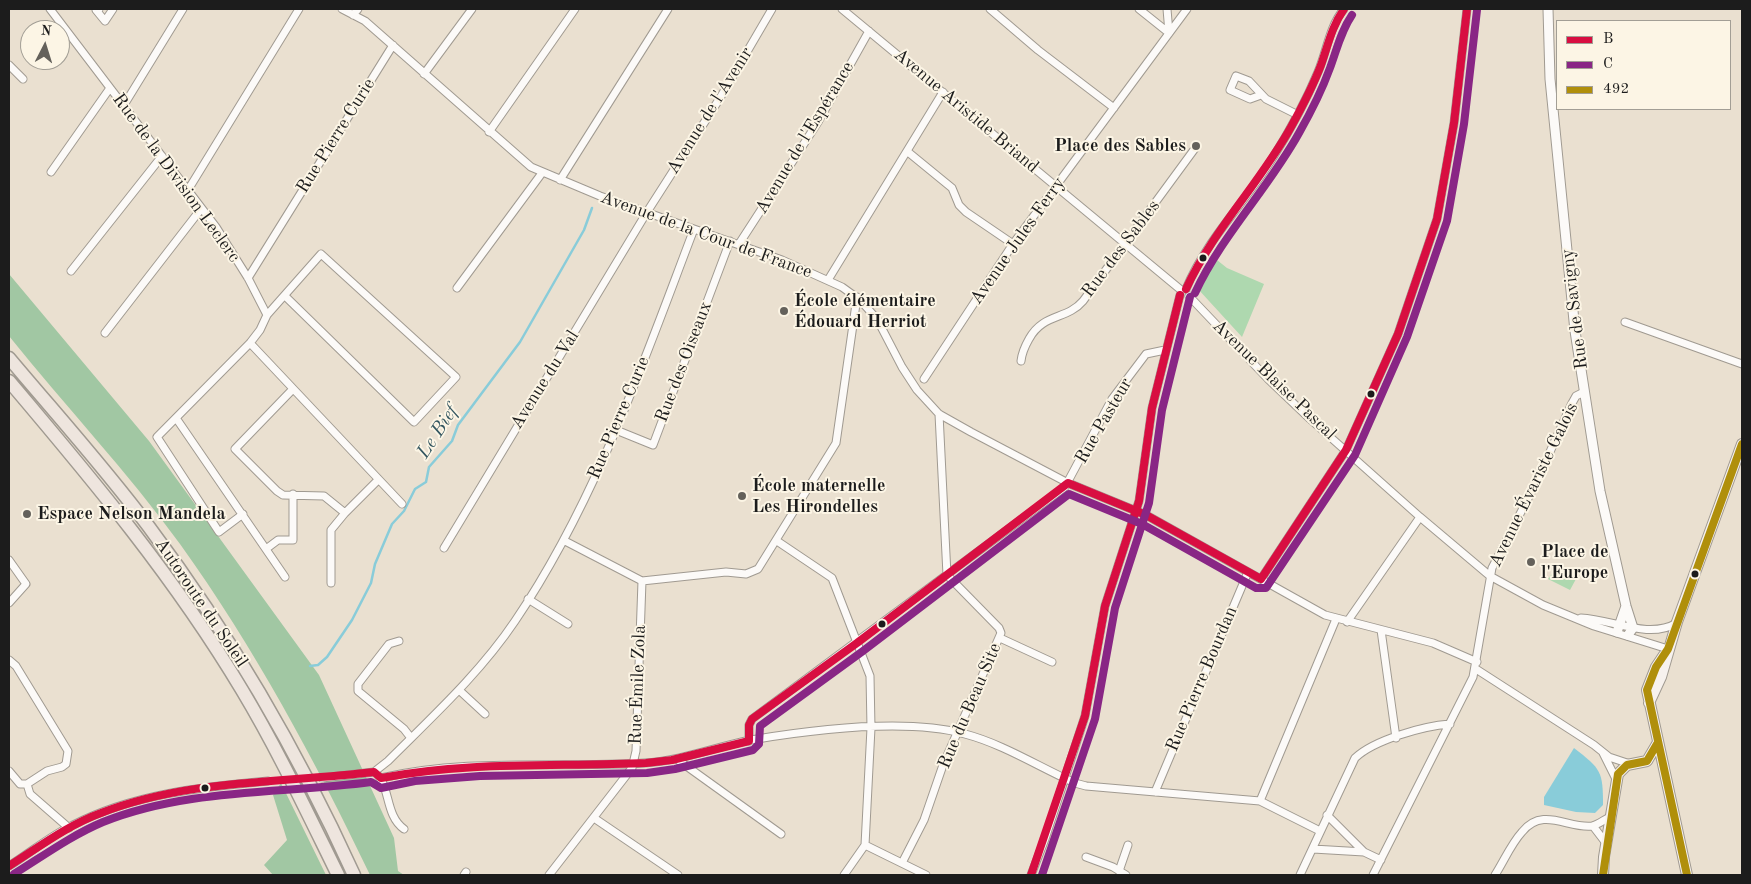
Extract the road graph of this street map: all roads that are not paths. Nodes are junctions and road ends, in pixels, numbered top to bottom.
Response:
1 (50, 9) edge
2 (99, 9) edge
3 (113, 9) edge
4 (183, 9) edge
5 (299, 9) edge
6 (342, 9) edge
7 (472, 9) edge
8 (575, 9) edge
9 (668, 9) edge
10 (772, 9) edge
11 (842, 9) edge
12 (990, 9) edge
13 (1139, 9) edge
14 (1167, 9) edge
15 (1187, 9) edge
16 (1344, 9) edge
17 (1467, 9) edge
18 (1548, 9) edge
19 (356, 12) edge
20 (869, 31) junction
21 (1169, 33) junction
22 (392, 46) junction
23 (9, 65) edge
24 (424, 74) junction
25 (23, 80) dead end
26 (110, 88) junction
27 (943, 92) junction
28 (1261, 95) dead end
29 (124, 105) junction
30 (1114, 108) junction
31 (1296, 114) junction
32 (489, 132) junction
33 (1196, 147) dead end
34 (908, 152) junction
35 (162, 156) junction
36 (51, 172) dead end
37 (542, 173) junction
38 (560, 180) junction
39 (1056, 185) junction
40 (188, 190) junction
41 (201, 209) junction
42 (647, 212) junction
43 (694, 229) junction
44 (730, 241) junction
45 (1125, 242) junction
46 (739, 244) junction
47 (1013, 244) junction
48 (71, 271) dead end
49 (248, 278) junction
50 (828, 280) junction
51 (457, 288) dead end
52 (1184, 292) junction
53 (285, 296) junction
54 (857, 298) junction
55 (267, 315) junction
56 (1625, 322) dead end
57 (105, 332) dead end
58 (250, 343) junction
59 (1165, 350) junction
60 (9, 358) edge
61 (1021, 361) dead end
62 (1742, 364) edge
63 (924, 380) dead end
64 (9, 381) edge
65 (292, 390) junction
66 (1584, 392) junction
67 (940, 414) junction
68 (176, 418) junction
69 (616, 430) junction
70 (1742, 444) edge
71 (1346, 450) junction
72 (378, 480) junction
73 (1068, 483) junction
74 (293, 494) junction
75 (402, 504) dead end
76 (1136, 510) junction
77 (345, 513) junction
78 (243, 514) junction
79 (1420, 517) junction
80 (565, 541) junction
81 (777, 541) junction
82 (444, 548) dead end
83 (266, 549) junction
84 (9, 560) edge
85 (1248, 572) junction
86 (947, 575) junction
87 (285, 576) dead end
88 (1490, 576) junction
89 (1261, 579) junction
90 (642, 581) junction
91 (331, 583) dead end
92 (528, 599) junction
93 (9, 603) edge
94 (1626, 606) junction
95 (1336, 619) junction
96 (1347, 622) junction
97 (1677, 623) junction
98 (568, 624) dead end
99 (1661, 628) junction
100 (1617, 629) junction
101 (1381, 630) junction
102 (1630, 632) junction
103 (1000, 638) junction
104 (399, 640) dead end
105 (857, 643) junction
106 (1670, 645) junction
107 (9, 660) edge
108 (1052, 662) dead end
109 (1476, 666) junction
110 (459, 690) junction
111 (485, 714) dead end
112 (1450, 724) junction
113 (871, 728) junction
114 (958, 732) junction
115 (411, 738) junction
116 (1396, 738) junction
117 (749, 741) junction
118 (1657, 744) junction
119 (1603, 753) junction
120 (678, 760) junction
121 (633, 764) junction
122 (1635, 764) junction
123 (9, 771) edge
124 (374, 772) junction
125 (1664, 774) junction
126 (322, 778) tunnel mouth
127 (381, 778) junction
128 (1064, 778) junction
129 (1616, 779) junction
130 (268, 781) tunnel mouth
131 (27, 784) junction
132 (1156, 789) junction
133 (1260, 801) junction
134 (1327, 815) junction
135 (1610, 816) junction
136 (594, 818) junction
137 (1593, 826) junction
138 (68, 828) junction
139 (404, 828) dead end
140 (1320, 831) junction
141 (781, 834) dead end
142 (1606, 843) junction
143 (865, 845) junction
144 (1128, 845) dead end
145 (1313, 849) junction
146 (1364, 852) junction
147 (1086, 857) dead end
148 (1382, 860) junction
149 (902, 864) junction
150 (9, 866) edge
151 (1120, 871) junction
152 (338, 875) edge
153 (354, 875) edge
154 (549, 875) edge
155 (678, 875) edge
156 (844, 875) edge
157 (926, 875) edge
158 (1031, 875) edge
159 (1126, 875) edge
160 (1300, 875) edge
161 (1373, 875) edge
162 (1495, 875) edge
163 (1603, 875) edge
164 (1687, 875) edge

1 - 26 street, Rue de la Division Leclerc
2 - 3 street
4 - 29 street
5 - 40 street
6 - 19 street, Avenue de la Cour de France
7 - 24 street
8 - 32 street
9 - 38 street
10 - 42 street, Avenue de l'Avenir
11 - 20 street, Avenue Aristide Briand
12 - 30 street
13 - 21 street
14 - 21 street
15 - 21 street, Avenue Jules Ferry
16 - 31 street
17 - 71 street
18 - 66 street, Rue de Savigny
19 - 22 street, Avenue de la Cour de France
20 - 27 street, Avenue Aristide Briand
20 - 46 street, Avenue de l'Espérance
21 - 30 street, Avenue Jules Ferry
22 - 24 street, Avenue de la Cour de France
22 - 49 street, Rue Pierre Curie
23 - 25 street
24 - 32 street, Avenue de la Cour de France
26 - 29 street, Rue de la Division Leclerc
26 - 36 street
27 - 34 street
27 - 39 street, Avenue Aristide Briand
28 - 31 street
29 - 35 street, Rue de la Division Leclerc
30 - 39 street, Avenue Jules Ferry
31 - 52 street
32 - 37 street, Avenue de la Cour de France
33 - 45 street, Rue des Sables
34 - 47 street
34 - 50 street
35 - 40 street, Rue de la Division Leclerc
35 - 48 street
37 - 38 street, Avenue de la Cour de France
37 - 51 street
38 - 42 street, Avenue de la Cour de France
39 - 45 street, Avenue Aristide Briand
39 - 47 street, Avenue Jules Ferry
40 - 41 street, Rue de la Division Leclerc
41 - 49 street, Rue de la Division Leclerc
41 - 57 street
42 - 43 street, Avenue de la Cour de France
42 - 82 street, Avenue du Val
43 - 44 street, Avenue de la Cour de France
43 - 69 street, Rue Pierre Curie
44 - 46 street, Avenue de la Cour de France
44 - 69 street, Rue des Oiseaux
45 - 52 street, Avenue Aristide Briand
45 - 61 street, Rue des Sables
46 - 50 street, Avenue de la Cour de France
47 - 63 street, Avenue Jules Ferry
49 - 55 street, Rue de la Division Leclerc
50 - 54 street, Avenue de la Cour de France
52 - 59 street
52 - 71 street, Avenue Blaise Pascal
53 - 53 street
53 - 55 street
54 - 67 street, Avenue de la Cour de France
54 - 81 street
55 - 58 street
56 - 62 street
58 - 65 street
58 - 68 street
59 - 73 street, Rue Pasteur
59 - 76 street
60 - 153 highway, Autoroute du Soleil
64 - 152 highway, Autoroute du Soleil
65 - 72 street
65 - 74 street
66 - 88 street, Avenue Évariste Galois
66 - 94 street, Rue de Savigny
67 - 73 street, Avenue de la Cour de France
67 - 86 street
68 - 78 street
68 - 78 street
69 - 80 street, Rue Pierre Curie
70 - 97 main road
71 - 79 street, Avenue Blaise Pascal
71 - 89 street
72 - 75 street
72 - 77 street
73 - 76 street, Avenue de la Cour de France
73 - 86 street, Rue Pasteur
74 - 77 street
74 - 83 street
76 - 85 street, Avenue de la Cour de France
76 - 128 street
77 - 91 street
78 - 83 street
79 - 88 street, Avenue Blaise Pascal
79 - 96 street
80 - 90 street
80 - 92 street, Rue Pierre Curie
81 - 90 street
81 - 105 street
83 - 87 street
84 - 93 street
85 - 89 street, Avenue de la Cour de France
85 - 132 street, Rue Pierre Bourdan
86 - 103 street, Rue du Beau Site
86 - 105 street, Rue Pasteur
88 - 100 street, Avenue Blaise Pascal
88 - 109 street, Avenue Évariste Galois
89 - 95 street, Avenue de la Cour de France
90 - 121 street, Rue Émile Zola
92 - 98 street
92 - 110 street, Rue Pierre Curie
94 - 100 street
94 - 102 street, Rue de Savigny
95 - 96 street, Avenue de la Cour de France
95 - 133 street
96 - 101 street, Avenue de la Cour de France
97 - 99 street, Avenue Blaise Pascal
97 - 106 main road
99 - 102 street, Avenue Blaise Pascal
99 - 106 street
100 - 102 street, Avenue Blaise Pascal
101 - 109 street, Avenue de la Cour de France
101 - 116 street
102 - 106 street, Avenue Blaise Pascal
103 - 108 street
103 - 114 street, Rue du Beau Site
104 - 115 street
105 - 113 street
105 - 117 street, Rue Pasteur
106 - 118 main road
107 - 131 street
109 - 112 street, Avenue Évariste Galois
109 - 119 street
110 - 111 street
110 - 115 street, Rue Pierre Curie
112 - 116 street
112 - 148 street, Avenue Évariste Galois
113 - 114 street
113 - 117 street
113 - 143 street
114 - 128 street
114 - 149 street, Rue du Beau Site
115 - 124 street, Rue Pierre Curie
116 - 134 street
117 - 120 street
118 - 122 main road
118 - 125 main road
119 - 122 street
119 - 129 street
120 - 121 street
120 - 141 street
121 - 127 street
121 - 136 street, Rue Émile Zola
122 - 125 main road
122 - 129 main road
123 - 131 street
124 - 126 street
124 - 127 street
125 - 164 main road
127 - 139 street
128 - 132 street
128 - 158 street
129 - 135 main road
130 - 138 street
131 - 138 street
132 - 133 street
133 - 140 street
134 - 140 street
134 - 146 street
135 - 137 street
135 - 142 main road
136 - 154 street, Rue Émile Zola
136 - 155 street
137 - 142 street
137 - 162 street
138 - 150 street
140 - 145 street
142 - 163 main road
143 - 149 street
143 - 156 street
144 - 151 street
145 - 146 street
145 - 160 street
146 - 148 street
147 - 151 street
148 - 161 street, Avenue Évariste Galois
149 - 157 street
151 - 159 street

